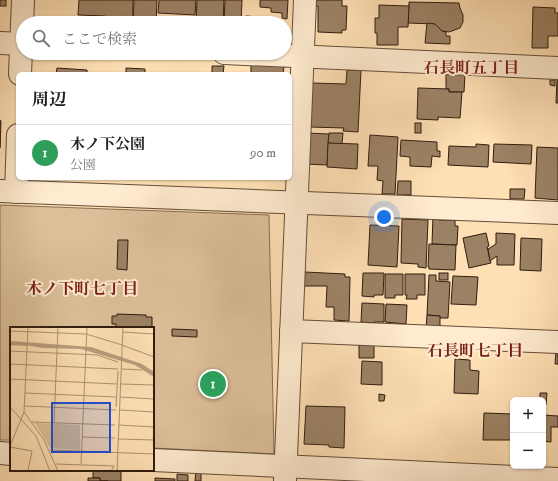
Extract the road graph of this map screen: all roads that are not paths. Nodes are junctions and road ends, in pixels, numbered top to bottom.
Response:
1 (23, 0) edge
2 (305, 0) edge
3 (23, 16) edge
4 (0, 43) edge
5 (16, 44) edge
6 (292, 56) edge
7 (303, 56) junction
8 (21, 60) edge
9 (558, 68) edge
10 (20, 72) edge
11 (16, 146) edge
12 (8, 192) edge
13 (297, 203) junction
14 (558, 213) edge
15 (291, 331) junction
16 (558, 342) edge
17 (0, 453) edge
18 (10, 454) edge
19 (154, 460) edge
20 (285, 474) edge
21 (558, 479) edge

1 - 3 street
2 - 7 street
4 - 5 street
6 - 7 street
7 - 9 street
7 - 13 street
8 - 10 street
11 - 12 street
12 - 13 street
13 - 14 street
13 - 15 street
15 - 16 street
15 - 20 street
17 - 18 street
19 - 20 street
20 - 21 street

